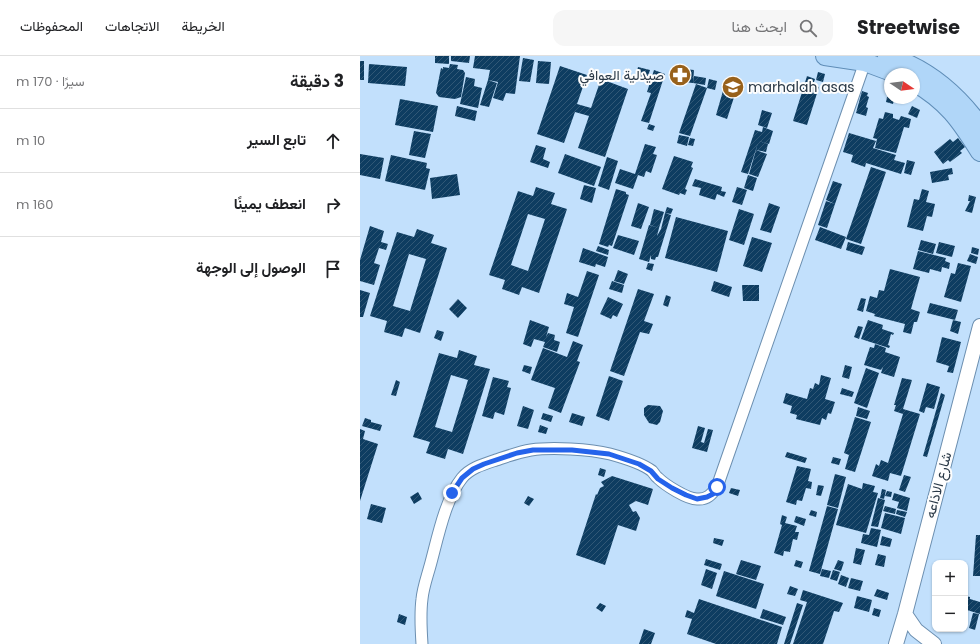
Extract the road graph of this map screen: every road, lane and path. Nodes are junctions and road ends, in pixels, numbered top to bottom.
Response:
1 (825, 56) edge
2 (887, 56) edge
3 (866, 62) junction
4 (884, 69) edge
5 (920, 86) edge
6 (980, 126) edge
7 (980, 152) edge
8 (980, 326) edge
9 (905, 614) junction
10 (422, 644) edge
11 (896, 644) edge
12 (934, 644) edge

1 - 3 main road
2 - 6 main road
3 - 4 main road
3 - 10 street
5 - 7 main road
8 - 9 street, شارع الاذاعه
9 - 11 street, شارع الاذاعه
9 - 12 street

